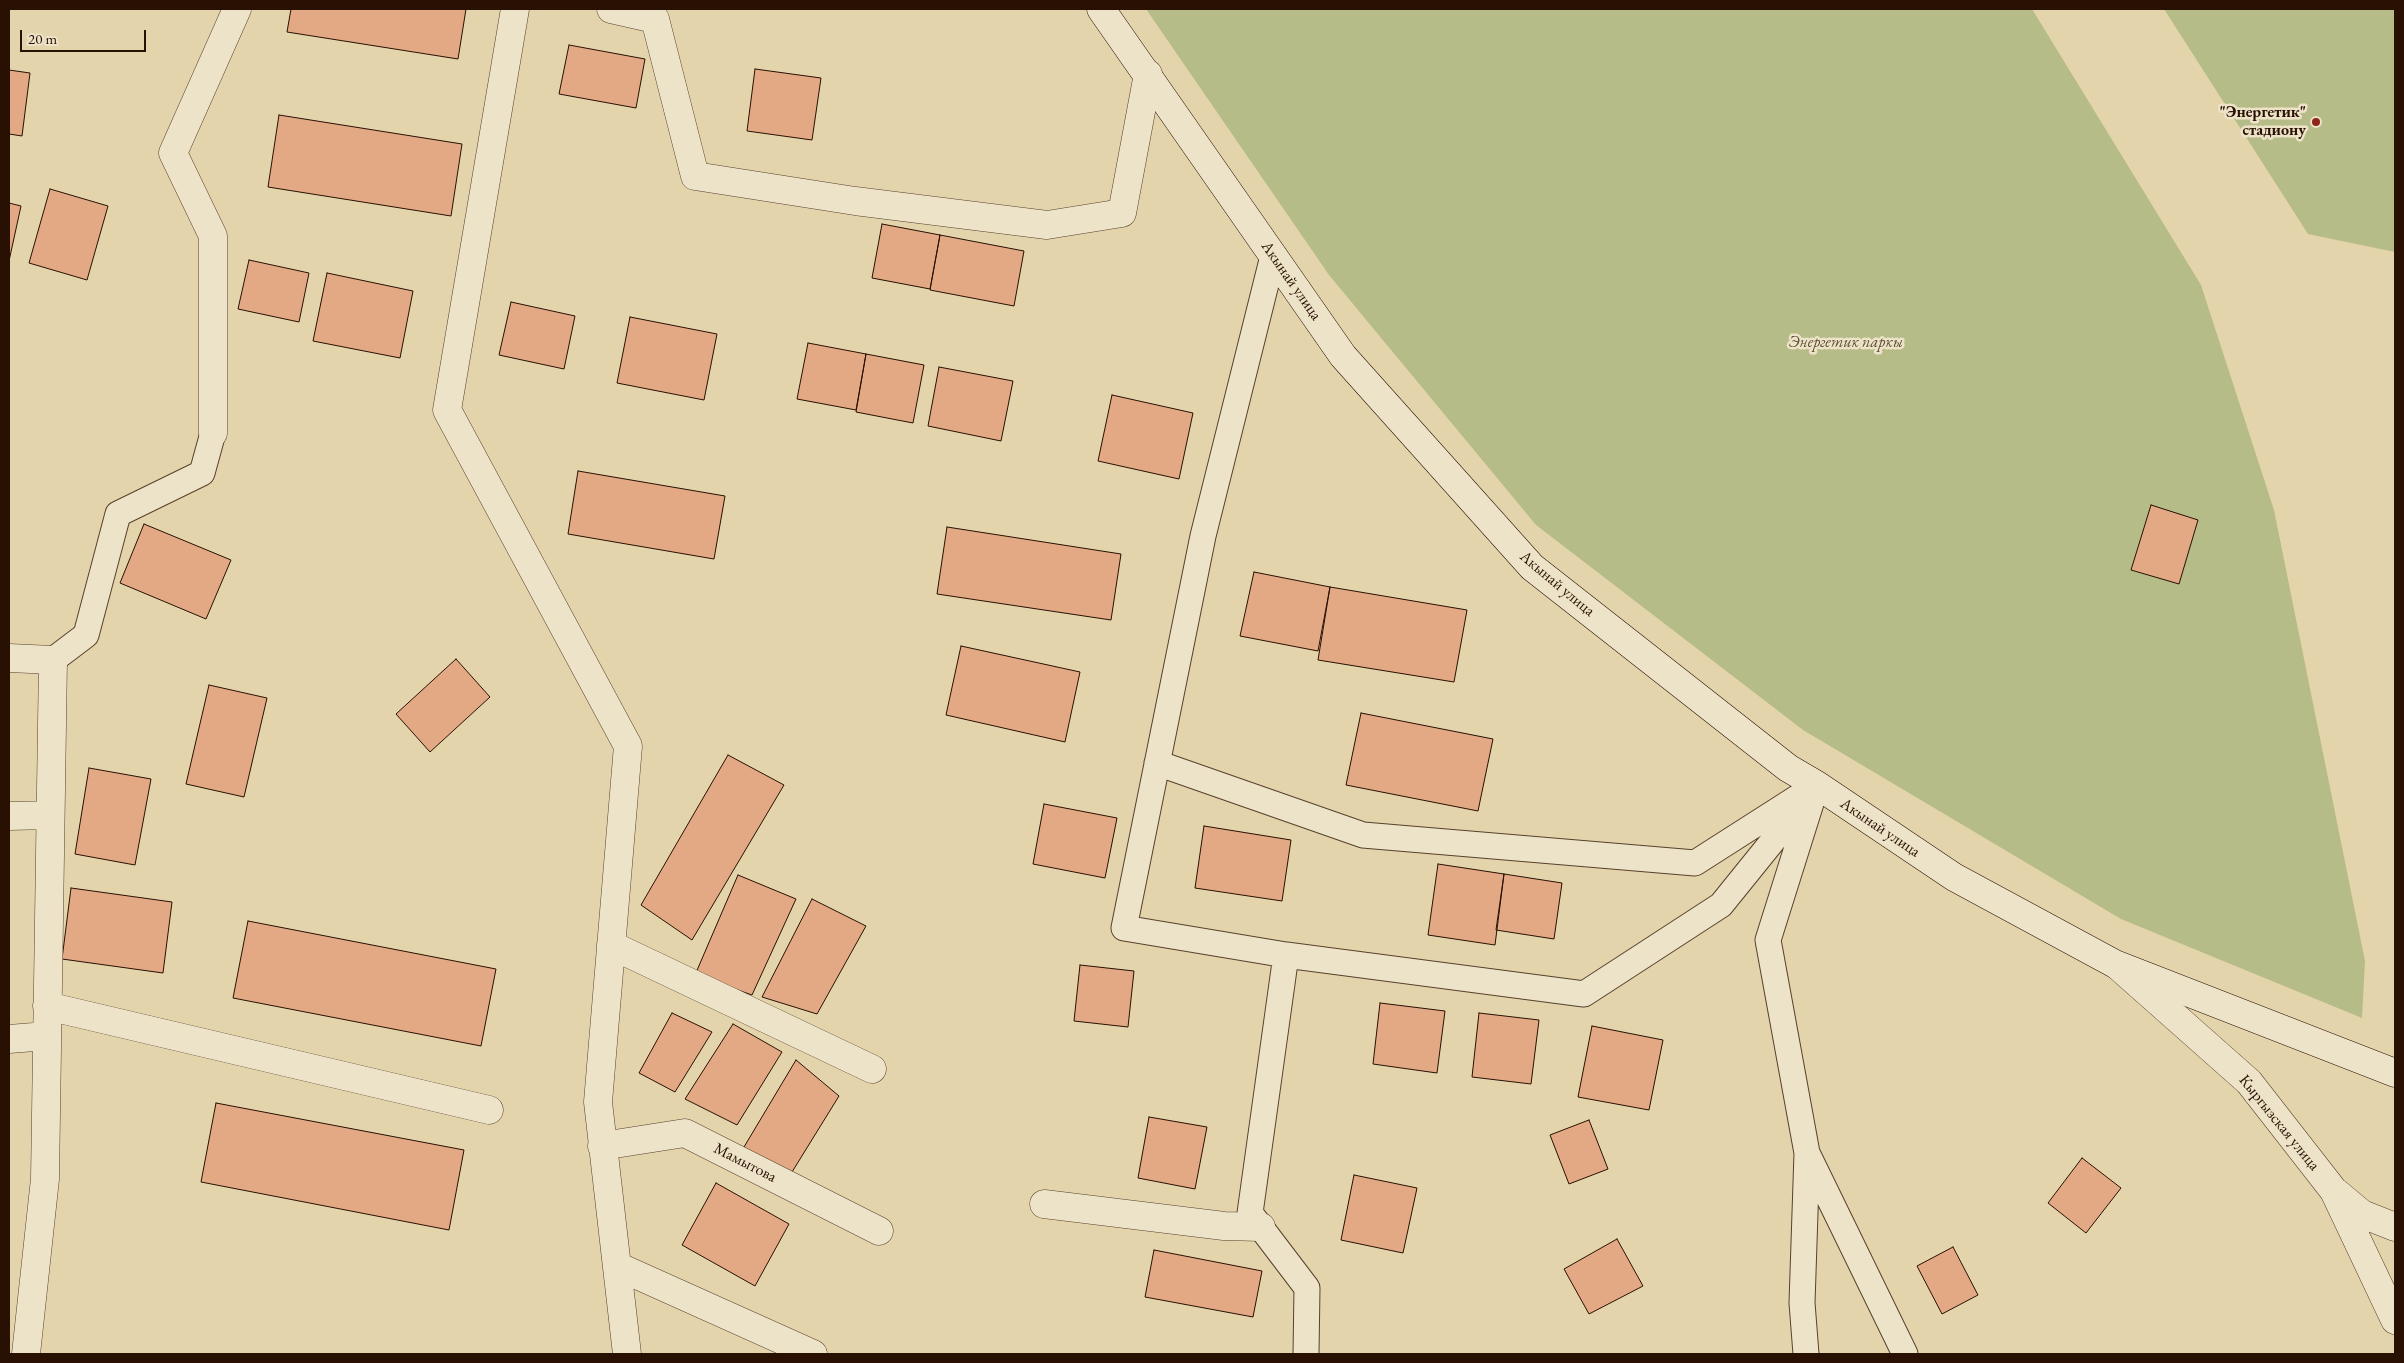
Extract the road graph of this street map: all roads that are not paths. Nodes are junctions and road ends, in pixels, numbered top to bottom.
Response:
1 (237, 9) edge
2 (515, 9) edge
3 (611, 9) edge
4 (1101, 9) edge
5 (1148, 74) junction
6 (1273, 256) junction
7 (213, 433) joint
8 (9, 658) edge
9 (52, 660) junction
10 (1157, 763) junction
11 (1817, 785) junction
12 (50, 815) junction
13 (9, 816) edge
14 (611, 945) junction
15 (1286, 956) junction
16 (2115, 964) junction
17 (47, 1006) junction
18 (47, 1036) junction
19 (9, 1039) edge
20 (872, 1069) dead end
21 (2395, 1073) edge
22 (489, 1110) dead end
23 (602, 1146) junction
24 (1807, 1153) junction
25 (2334, 1191) junction
26 (1044, 1204) dead end
27 (2395, 1227) edge
28 (1261, 1228) junction
29 (879, 1231) dead end
30 (617, 1266) junction
31 (2395, 1320) edge
32 (26, 1354) edge
33 (627, 1354) edge
34 (813, 1354) edge
35 (1306, 1354) edge
36 (1806, 1354) edge
37 (1905, 1354) edge

1 - 7 street
2 - 14 street
3 - 5 street
4 - 5 street, Акынай улица
5 - 6 street, Акынай улица
6 - 10 lane
6 - 11 street, Акынай улица
7 - 9 lane
8 - 9 street
9 - 12 street
10 - 11 lane
10 - 15 lane
11 - 15 lane
11 - 16 street, Акынай улица
11 - 24 lane
12 - 13 street
12 - 17 street
14 - 20 street
14 - 23 street
15 - 28 lane
16 - 21 street
16 - 25 street, Кыргызская улица
17 - 18 street
17 - 22 street
18 - 19 street
18 - 32 street
23 - 29 street, Мамытова
23 - 30 street
24 - 36 lane
24 - 37 lane
25 - 27 street
25 - 31 street, Кыргызская улица
26 - 28 street
28 - 35 lane
30 - 33 street
30 - 34 street

